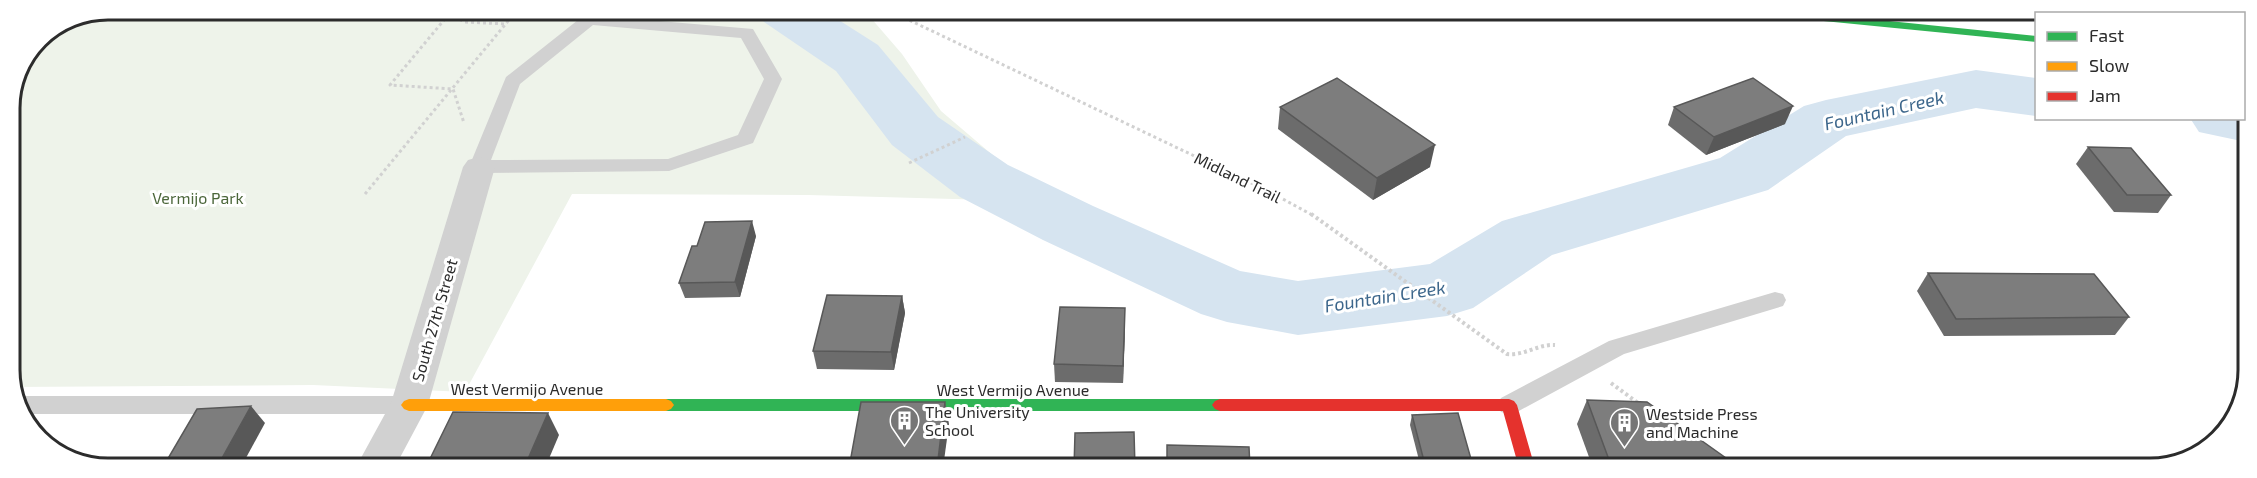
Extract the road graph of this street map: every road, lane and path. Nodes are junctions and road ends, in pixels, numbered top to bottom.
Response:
1 (444, 19) edge
2 (459, 19) edge
3 (510, 19) edge
4 (907, 19) edge
5 (1834, 19) edge
6 (506, 24) junction
7 (2035, 39) edge
8 (453, 88) junction
9 (965, 137) dead end
10 (909, 163) dead end
11 (479, 167) junction
12 (364, 194) dead end
13 (1402, 278) joint
14 (1774, 300) dead end
15 (1560, 346) dead end
16 (1608, 380) dead end
17 (26, 405) edge
18 (409, 405) junction
19 (1509, 405) junction
20 (1644, 408) edge
21 (380, 458) edge
22 (1524, 458) edge

1 - 8 path
2 - 6 path
3 - 6 path
4 - 13 path, Midland Trail
5 - 7 main road
6 - 8 path
8 - 12 path
9 - 10 path
11 - 11 lane
11 - 18 street, South 27th Street
13 - 15 path, Midland Trail
14 - 19 lane
16 - 20 path
17 - 18 lane
18 - 19 main road, West Vermijo Avenue
18 - 21 street, South 27th Street
19 - 22 main road

